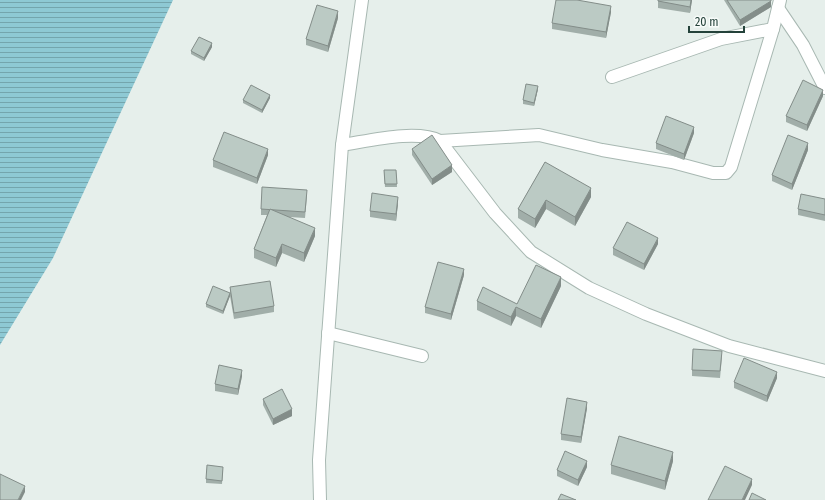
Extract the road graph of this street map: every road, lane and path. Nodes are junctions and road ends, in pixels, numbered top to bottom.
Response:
1 (362, 0) edge
2 (779, 4) edge
3 (774, 29) junction
4 (612, 77) dead end
5 (825, 88) edge
6 (440, 141) junction
7 (342, 145) junction
8 (328, 333) junction
9 (422, 356) dead end
10 (825, 371) edge
11 (320, 500) edge

1 - 7 street
2 - 3 street
2 - 5 street
3 - 4 street
3 - 6 street
6 - 7 street
6 - 10 street
7 - 8 street
8 - 9 street
8 - 11 street

